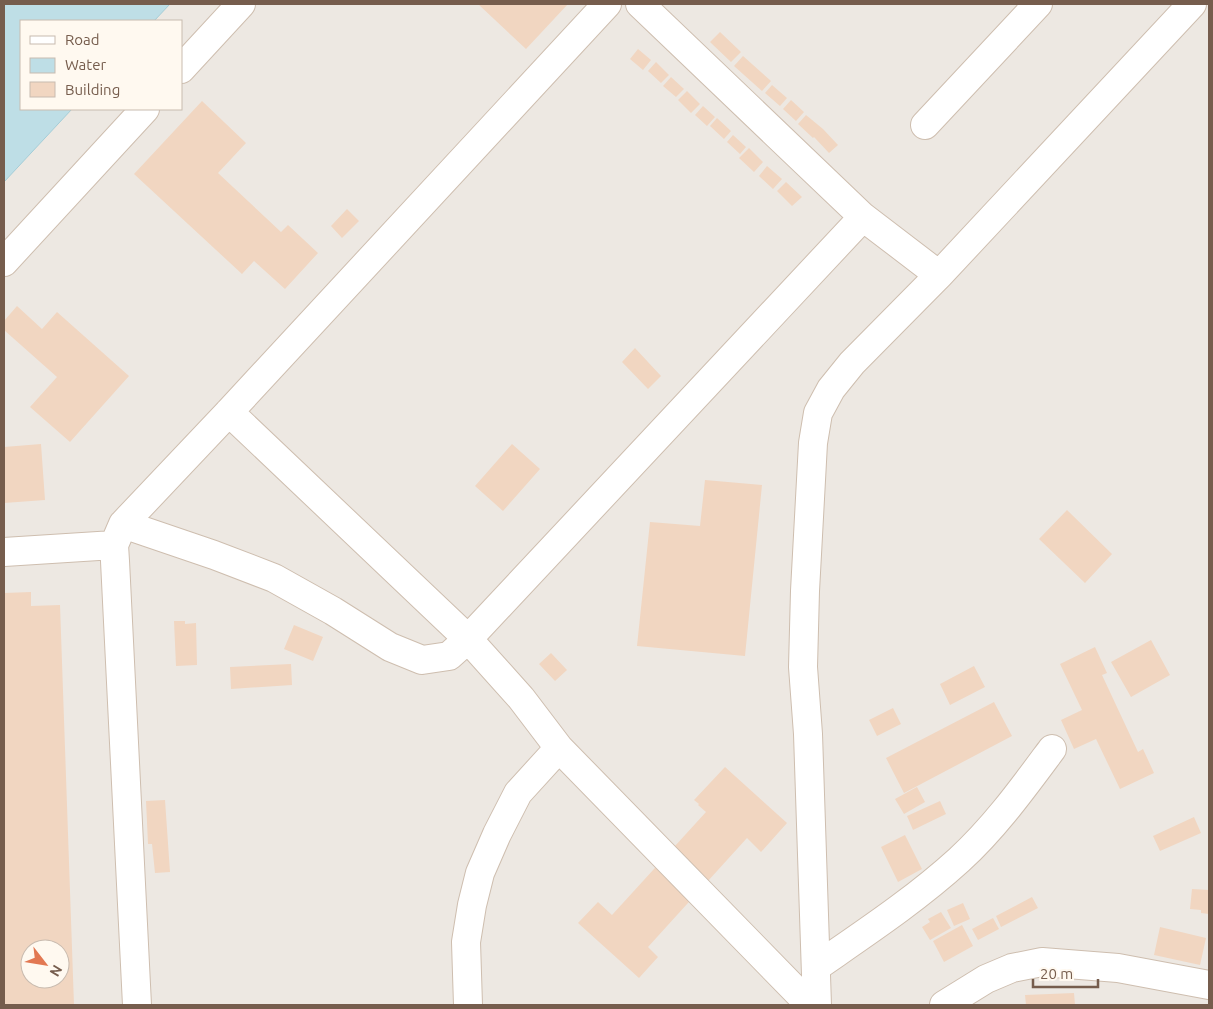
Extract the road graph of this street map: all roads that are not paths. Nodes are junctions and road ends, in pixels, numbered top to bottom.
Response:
1 (241, 4) edge
2 (607, 4) edge
3 (640, 4) edge
4 (1038, 4) edge
5 (1192, 4) edge
6 (182, 68) edge
7 (144, 110) edge
8 (925, 125) dead end
9 (863, 217) junction
10 (4, 262) edge
11 (939, 275) junction
12 (229, 412) junction
13 (119, 534) junction
14 (4, 552) edge
15 (468, 639) junction
16 (559, 748) junction
17 (1052, 749) dead end
18 (816, 967) junction
19 (1209, 985) edge
20 (137, 1005) edge
21 (468, 1005) edge
22 (810, 1005) edge
23 (817, 1005) edge
24 (944, 1005) edge

1 - 6 lane
2 - 12 lane
3 - 9 lane
4 - 8 lane
5 - 11 lane
7 - 10 lane
9 - 11 lane
9 - 15 lane
11 - 18 lane
12 - 13 lane
12 - 15 lane
13 - 14 lane
13 - 15 lane
13 - 20 lane
15 - 16 lane
16 - 21 lane
16 - 22 lane
17 - 18 lane
18 - 23 lane
19 - 24 lane

